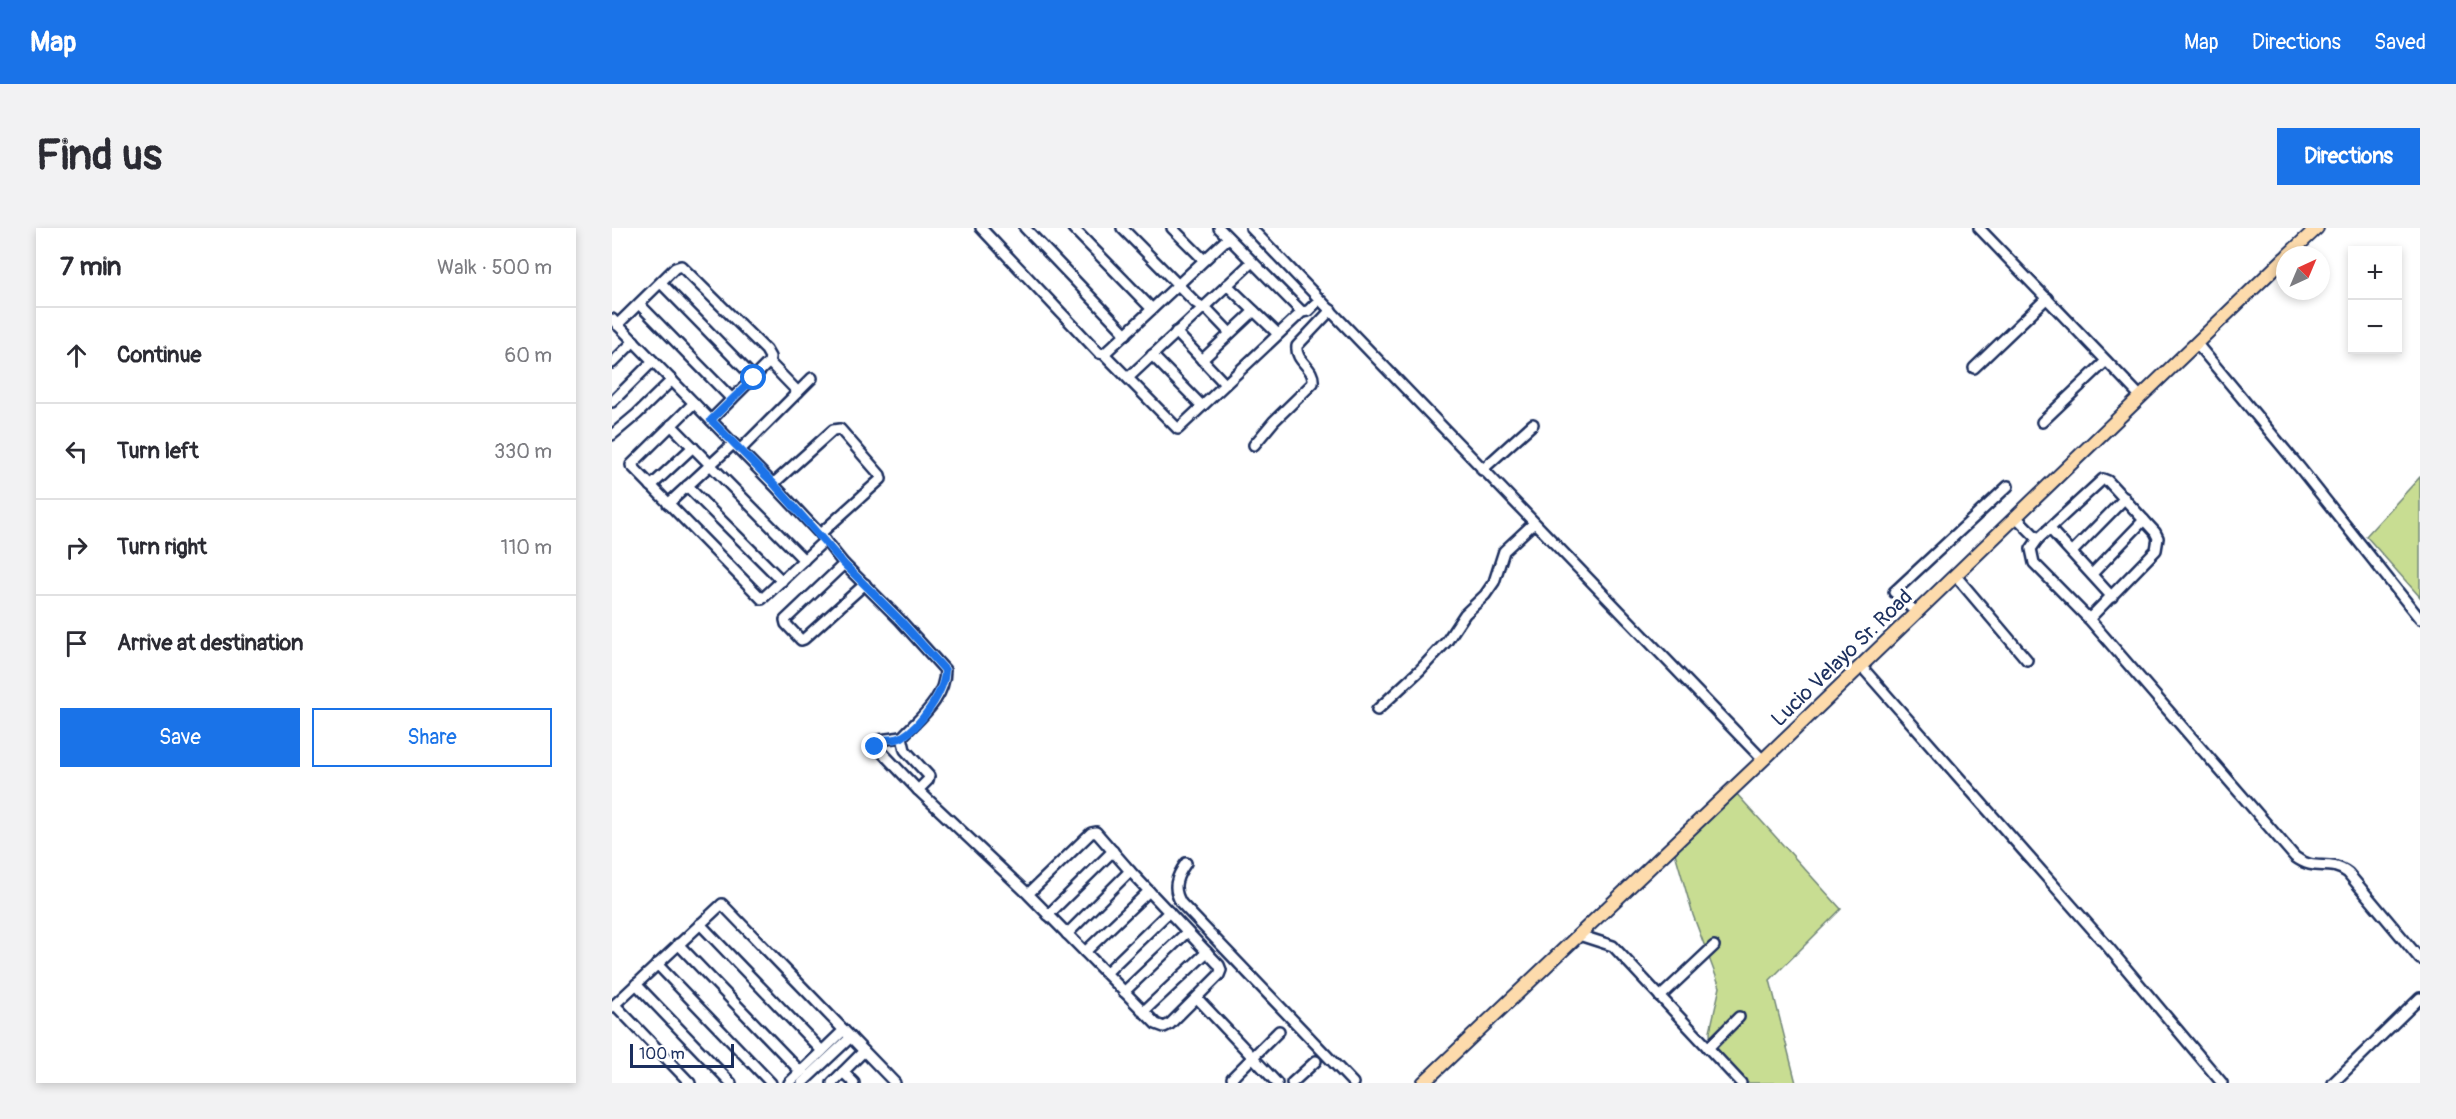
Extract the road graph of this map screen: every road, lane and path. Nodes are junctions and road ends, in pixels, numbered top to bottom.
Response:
1 (981, 228) edge
2 (1025, 228) edge
3 (1073, 228) edge
4 (1122, 228) edge
5 (1172, 228) edge
6 (1219, 228) edge
7 (1251, 228) edge
8 (1979, 228) edge
9 (2317, 228) edge
10 (1228, 238) junction
11 (2297, 246) edge
12 (1204, 260) junction
13 (1252, 262) junction
14 (2276, 266) edge
15 (661, 283) junction
16 (1178, 285) junction
17 (1227, 285) junction
18 (2046, 298) junction
19 (639, 304) junction
20 (1315, 304) dead end
21 (1203, 308) junction
22 (1152, 309) junction
23 (1331, 310) junction
24 (1254, 311) junction
25 (1302, 312) junction
26 (614, 323) edge
27 (1176, 332) junction
28 (1230, 333) junction
29 (1126, 334) junction
30 (1278, 334) junction
31 (634, 341) junction
32 (2197, 344) junction
33 (1104, 354) junction
34 (1152, 355) junction
35 (1202, 360) junction
36 (653, 361) junction
37 (2106, 361) junction
38 (769, 362) junction
39 (612, 363) edge
40 (1974, 368) dead end
41 (754, 378) junction
42 (812, 378) dead end
43 (1128, 378) junction
44 (672, 380) junction
45 (1225, 384) junction
46 (798, 392) junction
47 (2141, 397) junction
48 (732, 399) junction
49 (612, 402) edge
50 (694, 403) junction
51 (1202, 406) junction
52 (711, 420) junction
53 (2042, 422) dead end
54 (1533, 424) dead end
55 (671, 425) junction
56 (612, 435) edge
57 (1254, 445) dead end
58 (693, 447) junction
59 (737, 447) junction
60 (711, 465) junction
61 (1482, 470) junction
62 (774, 484) junction
63 (651, 486) junction
64 (687, 486) junction
65 (2008, 486) dead end
66 (2125, 498) junction
67 (668, 504) junction
68 (2016, 518) junction
69 (2144, 519) junction
70 (1534, 524) junction
71 (2050, 529) junction
72 (823, 537) junction
73 (2038, 539) junction
74 (2072, 552) junction
75 (804, 560) junction
76 (844, 564) junction
77 (2092, 574) junction
78 (1955, 575) junction
79 (782, 581) junction
80 (865, 584) junction
81 (2112, 597) junction
82 (1917, 613) junction
83 (2089, 619) junction
84 (2420, 619) edge
85 (2027, 660) dead end
86 (1861, 666) junction
87 (1377, 710) dead end
88 (902, 737) junction
89 (1763, 760) junction
90 (918, 790) junction
91 (1113, 851) junction
92 (1186, 863) dead end
93 (1130, 871) junction
94 (1149, 891) junction
95 (1028, 894) junction
96 (1169, 912) junction
97 (1048, 915) junction
98 (700, 924) junction
99 (1187, 932) junction
100 (1067, 934) junction
101 (1579, 935) junction
102 (678, 944) junction
103 (1714, 946) dead end
104 (1085, 952) junction
105 (1207, 952) junction
106 (2420, 959) edge
107 (657, 964) junction
108 (1106, 973) junction
109 (636, 984) junction
110 (1124, 992) junction
111 (1660, 997) junction
112 (1197, 998) junction
113 (2420, 998) edge
114 (613, 1006) edge
115 (1143, 1011) junction
116 (1739, 1017) dead end
117 (1279, 1031) dead end
118 (847, 1033) junction
119 (1708, 1048) junction
120 (864, 1051) junction
121 (822, 1052) junction
122 (1253, 1057) junction
123 (1316, 1061) dead end
124 (801, 1072) junction
125 (843, 1072) junction
126 (1232, 1078) dead end
127 (690, 1083) edge
128 (731, 1083) edge
129 (771, 1083) edge
130 (789, 1083) edge
131 (802, 1083) edge
132 (832, 1083) edge
133 (854, 1083) edge
134 (896, 1083) edge
135 (1277, 1083) edge
136 (1292, 1083) edge
137 (1353, 1083) edge
138 (1423, 1083) edge
139 (1741, 1083) edge
140 (2222, 1083) edge
141 (2333, 1083) edge

1 - 33 street
2 - 29 street
3 - 22 street
4 - 16 street
5 - 12 street
6 - 10 street
7 - 23 street
8 - 18 street
9 - 11 main road, Lucio Velayo Sr. Road
10 - 12 street
10 - 13 street
12 - 16 street
13 - 17 street
13 - 25 street
14 - 32 main road, Lucio Velayo Sr. Road
15 - 19 street
15 - 38 street
15 - 41 street
16 - 21 street
16 - 22 street
17 - 21 street
17 - 24 street
18 - 37 street
18 - 40 street
19 - 26 street
19 - 48 street
20 - 25 street
21 - 27 street
21 - 28 street
22 - 29 street
23 - 57 street
23 - 61 street
24 - 28 street
24 - 30 street
25 - 30 street
26 - 31 street
27 - 34 street
27 - 35 street
28 - 35 street
29 - 33 street
30 - 45 street
31 - 36 street
31 - 39 street
32 - 47 main road, Lucio Velayo Sr. Road
32 - 84 street
33 - 43 street
34 - 43 street
34 - 51 street
35 - 45 street
36 - 44 street
36 - 49 street
37 - 47 street
37 - 53 street
38 - 41 street
38 - 46 street
41 - 48 street
42 - 46 street
43 - 51 street
44 - 50 street
44 - 56 street
45 - 51 street
46 - 59 street
47 - 68 main road, Lucio Velayo Sr. Road
48 - 52 street
50 - 52 street
50 - 55 street
52 - 59 street
54 - 61 street
55 - 58 street
55 - 63 street
58 - 60 street
58 - 63 street
59 - 60 street
59 - 62 street
60 - 64 street
60 - 75 street
61 - 70 street
62 - 72 street
62 - 72 street
63 - 67 street
64 - 67 street
64 - 79 street
65 - 82 street
66 - 69 street
66 - 71 street
66 - 74 street
67 - 79 street
68 - 73 street
68 - 78 main road, Lucio Velayo Sr. Road
69 - 77 street
69 - 81 street
70 - 87 street
70 - 89 street
71 - 73 street
71 - 74 street
72 - 75 street
72 - 76 street
73 - 83 street
74 - 77 street
75 - 79 street
76 - 80 street
76 - 80 street
77 - 81 street
78 - 82 main road, Lucio Velayo Sr. Road
78 - 85 street
80 - 88 street
81 - 83 street
82 - 86 main road, Lucio Velayo Sr. Road
83 - 106 street
86 - 89 main road, Lucio Velayo Sr. Road
86 - 140 street
88 - 90 street
88 - 90 street
89 - 101 main road, Lucio Velayo Sr. Road
90 - 95 street
91 - 93 street
91 - 95 street
91 - 97 street
92 - 137 street
93 - 94 street
93 - 100 street
94 - 96 street
94 - 104 street
95 - 97 street
96 - 99 street
96 - 108 street
97 - 100 street
98 - 102 street
98 - 118 street
98 - 121 street
99 - 105 street
99 - 110 street
100 - 104 street
101 - 111 street
101 - 138 main road, Lucio Velayo Sr. Road
102 - 107 street
102 - 124 street
103 - 111 street
104 - 108 street
105 - 112 street
105 - 115 street
107 - 109 street
107 - 129 street
108 - 110 street
109 - 114 street
109 - 128 street
110 - 115 street
111 - 119 street
112 - 115 street
112 - 122 street
113 - 141 street
114 - 127 street
116 - 119 street
117 - 122 street
118 - 120 street
118 - 121 street
118 - 131 street
119 - 139 street
120 - 125 street
120 - 134 street
121 - 124 street
122 - 126 street
122 - 135 street
123 - 136 street
124 - 130 street
125 - 132 street
125 - 133 street

